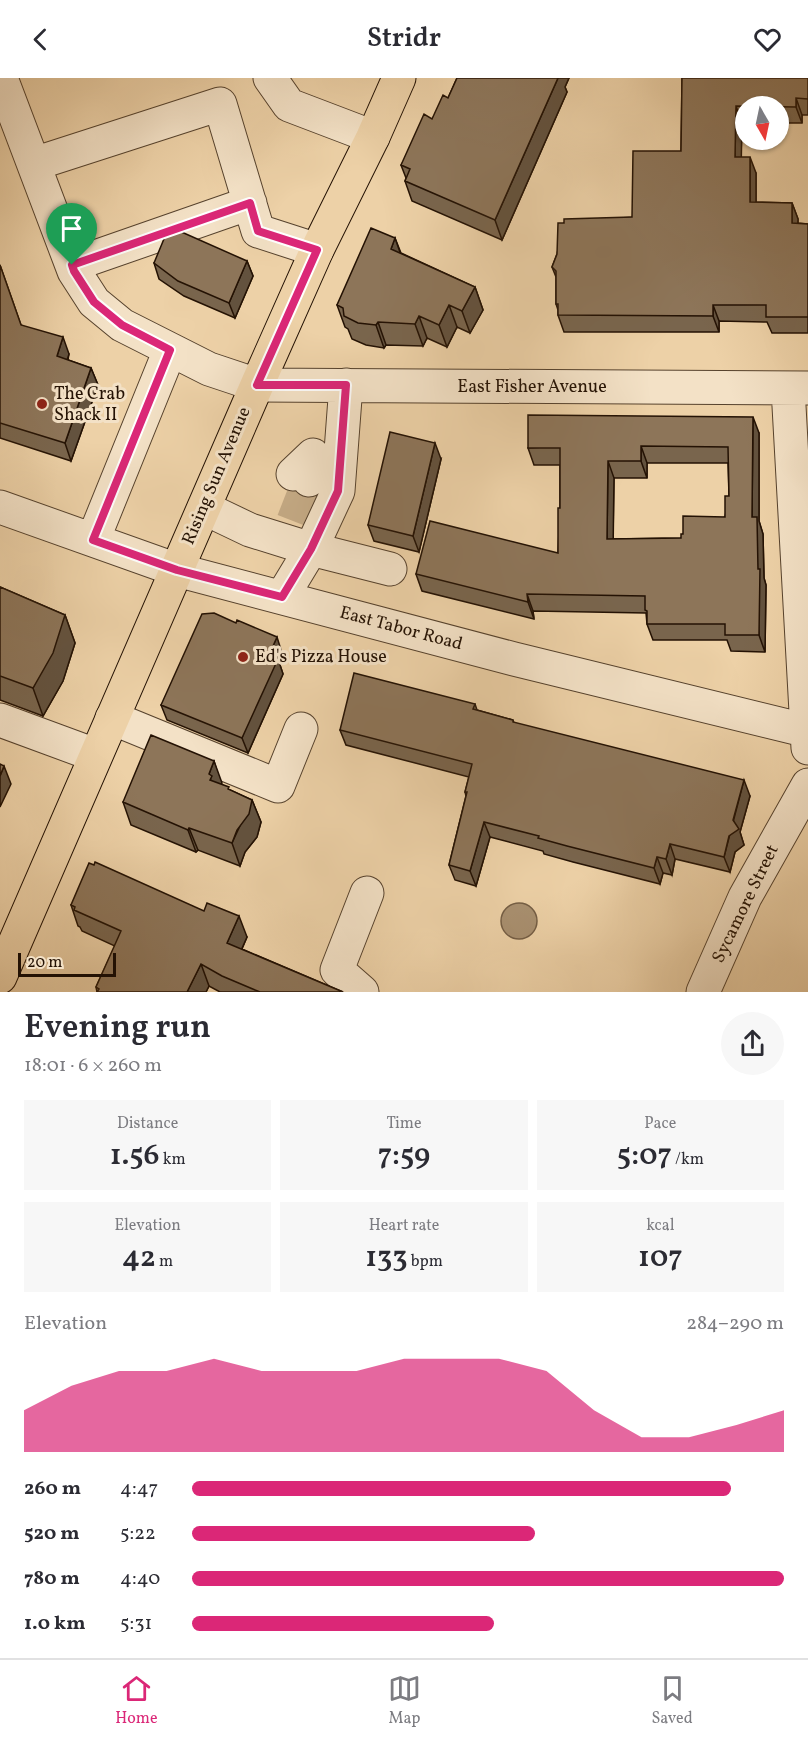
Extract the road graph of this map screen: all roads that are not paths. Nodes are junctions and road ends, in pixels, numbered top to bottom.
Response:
1 (270, 78) edge
2 (399, 78) edge
3 (7, 80) edge
4 (296, 91) edge
5 (373, 137) junction
6 (34, 164) junction
7 (250, 203) junction
8 (317, 250) junction
9 (72, 265) junction
10 (170, 350) junction
11 (257, 385) junction
12 (346, 385) junction
13 (798, 388) edge
14 (0, 507) edge
15 (204, 508) junction
16 (93, 540) junction
17 (311, 549) junction
18 (390, 569) dead end
19 (177, 570) junction
20 (282, 597) junction
21 (112, 718) junction
22 (0, 720) edge
23 (301, 729) dead end
24 (808, 731) edge
25 (808, 748) edge
26 (95, 755) junction
27 (808, 785) edge
28 (367, 893) dead end
29 (0, 977) edge
30 (362, 992) edge
31 (703, 992) edge

1 - 4 street
2 - 5 main road, Rising Sun Avenue
3 - 6 street, East Fisher Avenue
4 - 5 street
5 - 8 main road, Rising Sun Avenue
6 - 7 street
6 - 9 street, East Fisher Avenue
7 - 8 street
7 - 9 street
8 - 11 main road, Rising Sun Avenue
9 - 10 street, East Fisher Avenue
10 - 11 street, East Fisher Avenue
10 - 16 street
11 - 12 street, East Fisher Avenue
11 - 15 main road, Rising Sun Avenue
12 - 13 street, East Fisher Avenue
12 - 17 street
13 - 24 street
14 - 16 street, East Tabor Road
15 - 17 street
15 - 19 main road, Rising Sun Avenue
16 - 19 street, East Tabor Road
17 - 18 street
17 - 20 street
19 - 20 street, East Tabor Road
19 - 21 main road, Rising Sun Avenue
20 - 24 street, East Tabor Road
21 - 23 street
21 - 26 main road, Rising Sun Avenue
22 - 26 street
24 - 25 street
26 - 29 main road, Rising Sun Avenue
27 - 31 street, Sycamore Street
28 - 30 street

